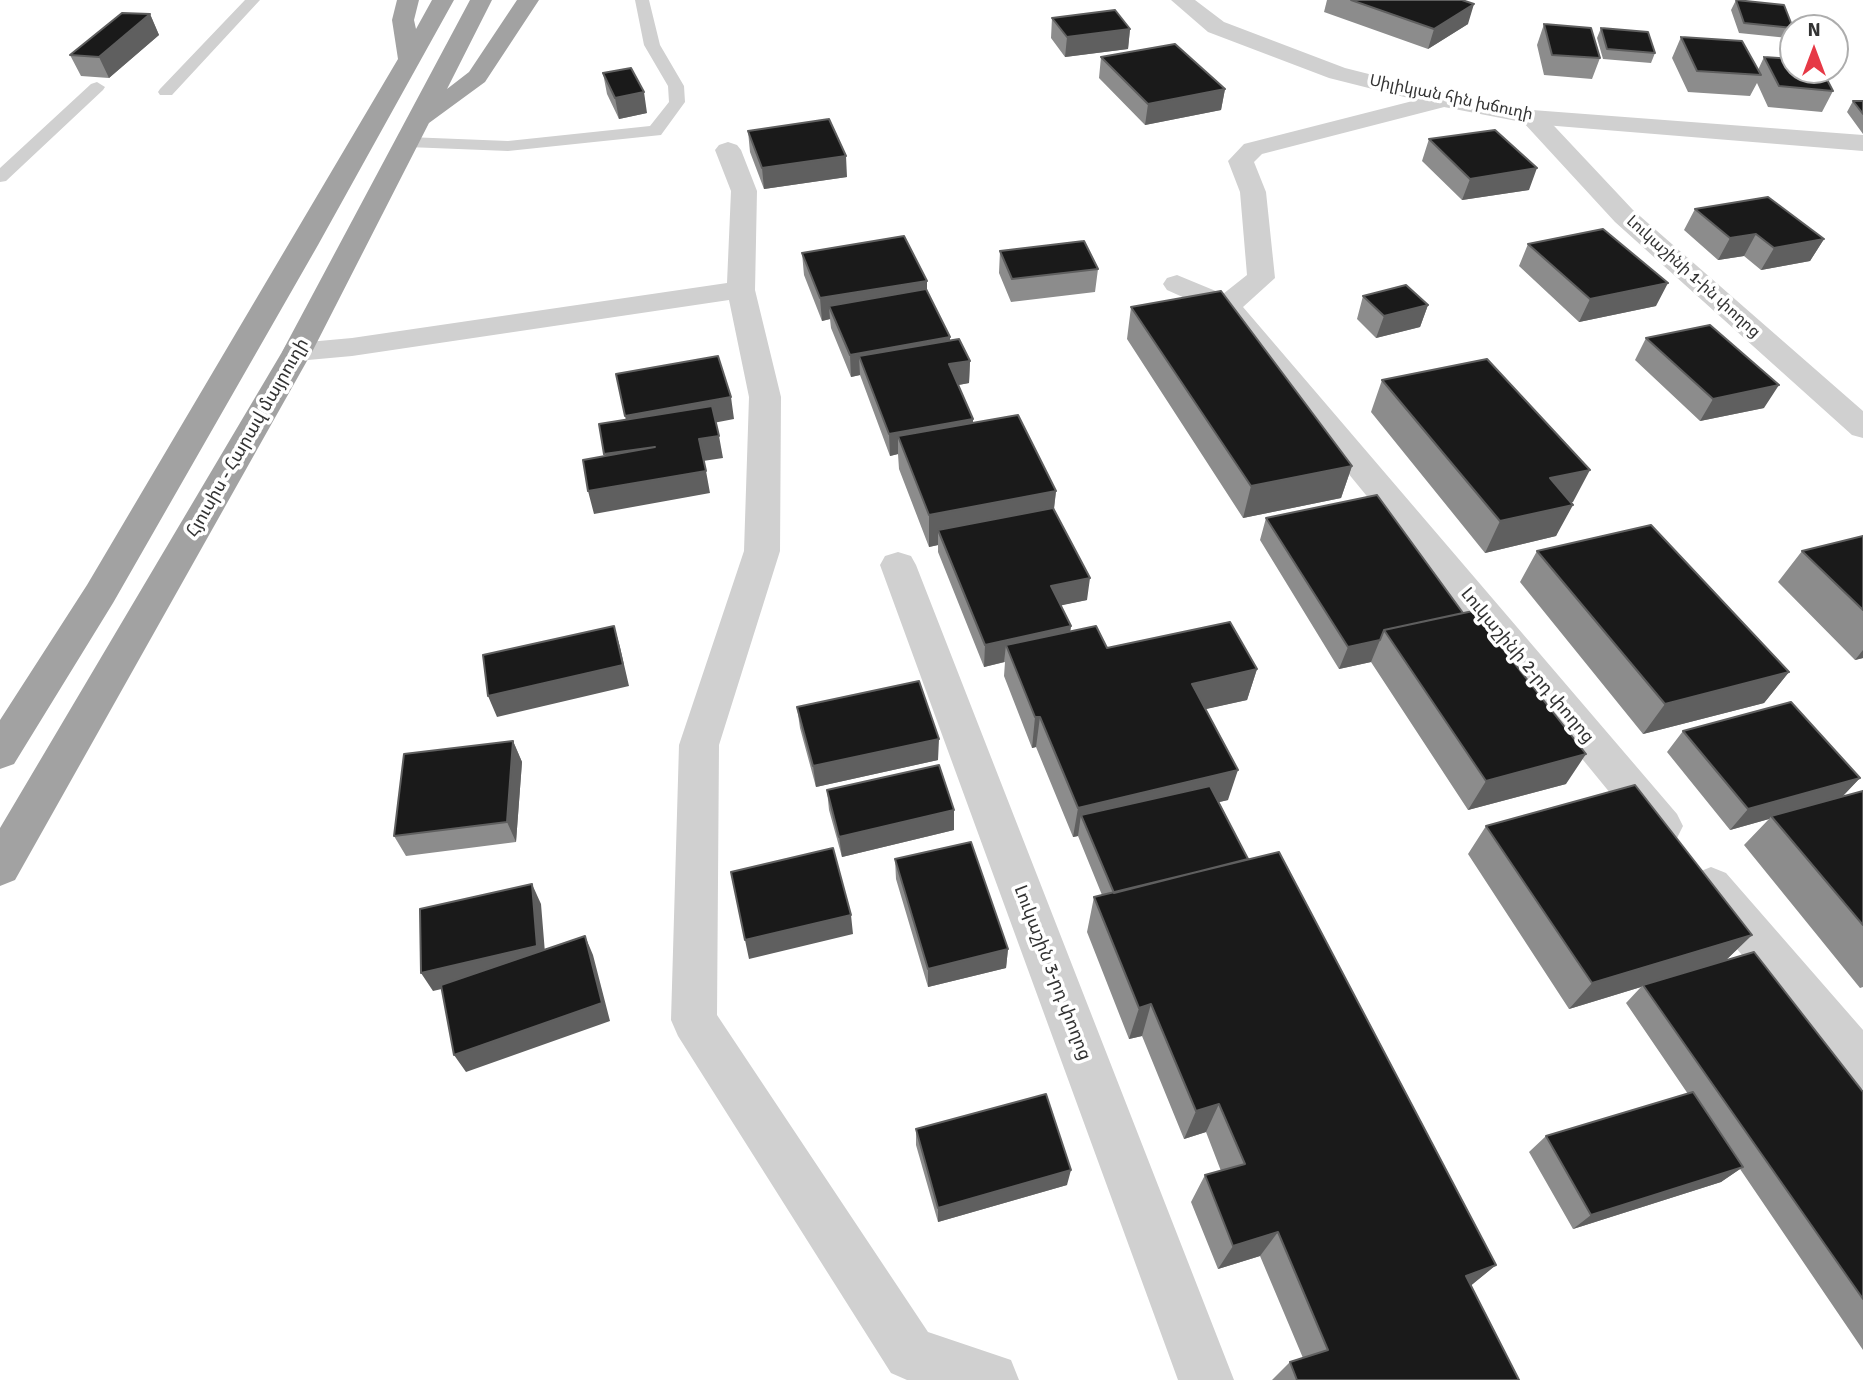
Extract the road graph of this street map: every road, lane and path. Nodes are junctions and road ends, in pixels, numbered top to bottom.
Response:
1 (253, 0) edge
2 (408, 0) edge
3 (443, 0) edge
4 (481, 0) edge
5 (528, 0) edge
6 (642, 0) edge
7 (1182, 0) edge
8 (409, 58) junction
9 (97, 87) dead end
10 (166, 92) dead end
11 (1444, 100) junction
12 (1532, 117) junction
13 (412, 132) junction
14 (1863, 143) edge
15 (728, 150) dead end
16 (0, 177) edge
17 (1177, 284) dead end
18 (741, 290) junction
19 (1226, 306) junction
20 (297, 352) junction
21 (1863, 428) edge
22 (898, 565) dead end
23 (0, 753) edge
24 (0, 867) edge
25 (1863, 1066) edge
26 (991, 1380) edge
27 (1206, 1380) edge

1 - 10 lane
2 - 8 highway
3 - 8 highway
4 - 13 highway, Հյուսիս - Հարավ մայրուղի
5 - 13 highway
6 - 13 lane
7 - 11 street, Սիլիկյան հին խճուղի
8 - 23 highway
9 - 16 lane
11 - 12 street, Սիլիկյան հին խճուղի
11 - 19 street
12 - 14 street, Սիլիկյան հին խճուղի
12 - 21 street, Լուկաշինի 1-ին փողոց
13 - 20 highway, Հյուսիս - Հարավ մայրուղի
15 - 18 street
17 - 19 street, Լուկաշինի 2-րդ փողոց
18 - 20 street
18 - 26 street
19 - 25 street, Լուկաշինի 2-րդ փողոց
20 - 24 highway, Հյուսիս - Հարավ մայրուղի
22 - 27 street, Լուկաշին 3-րդ փողոց

